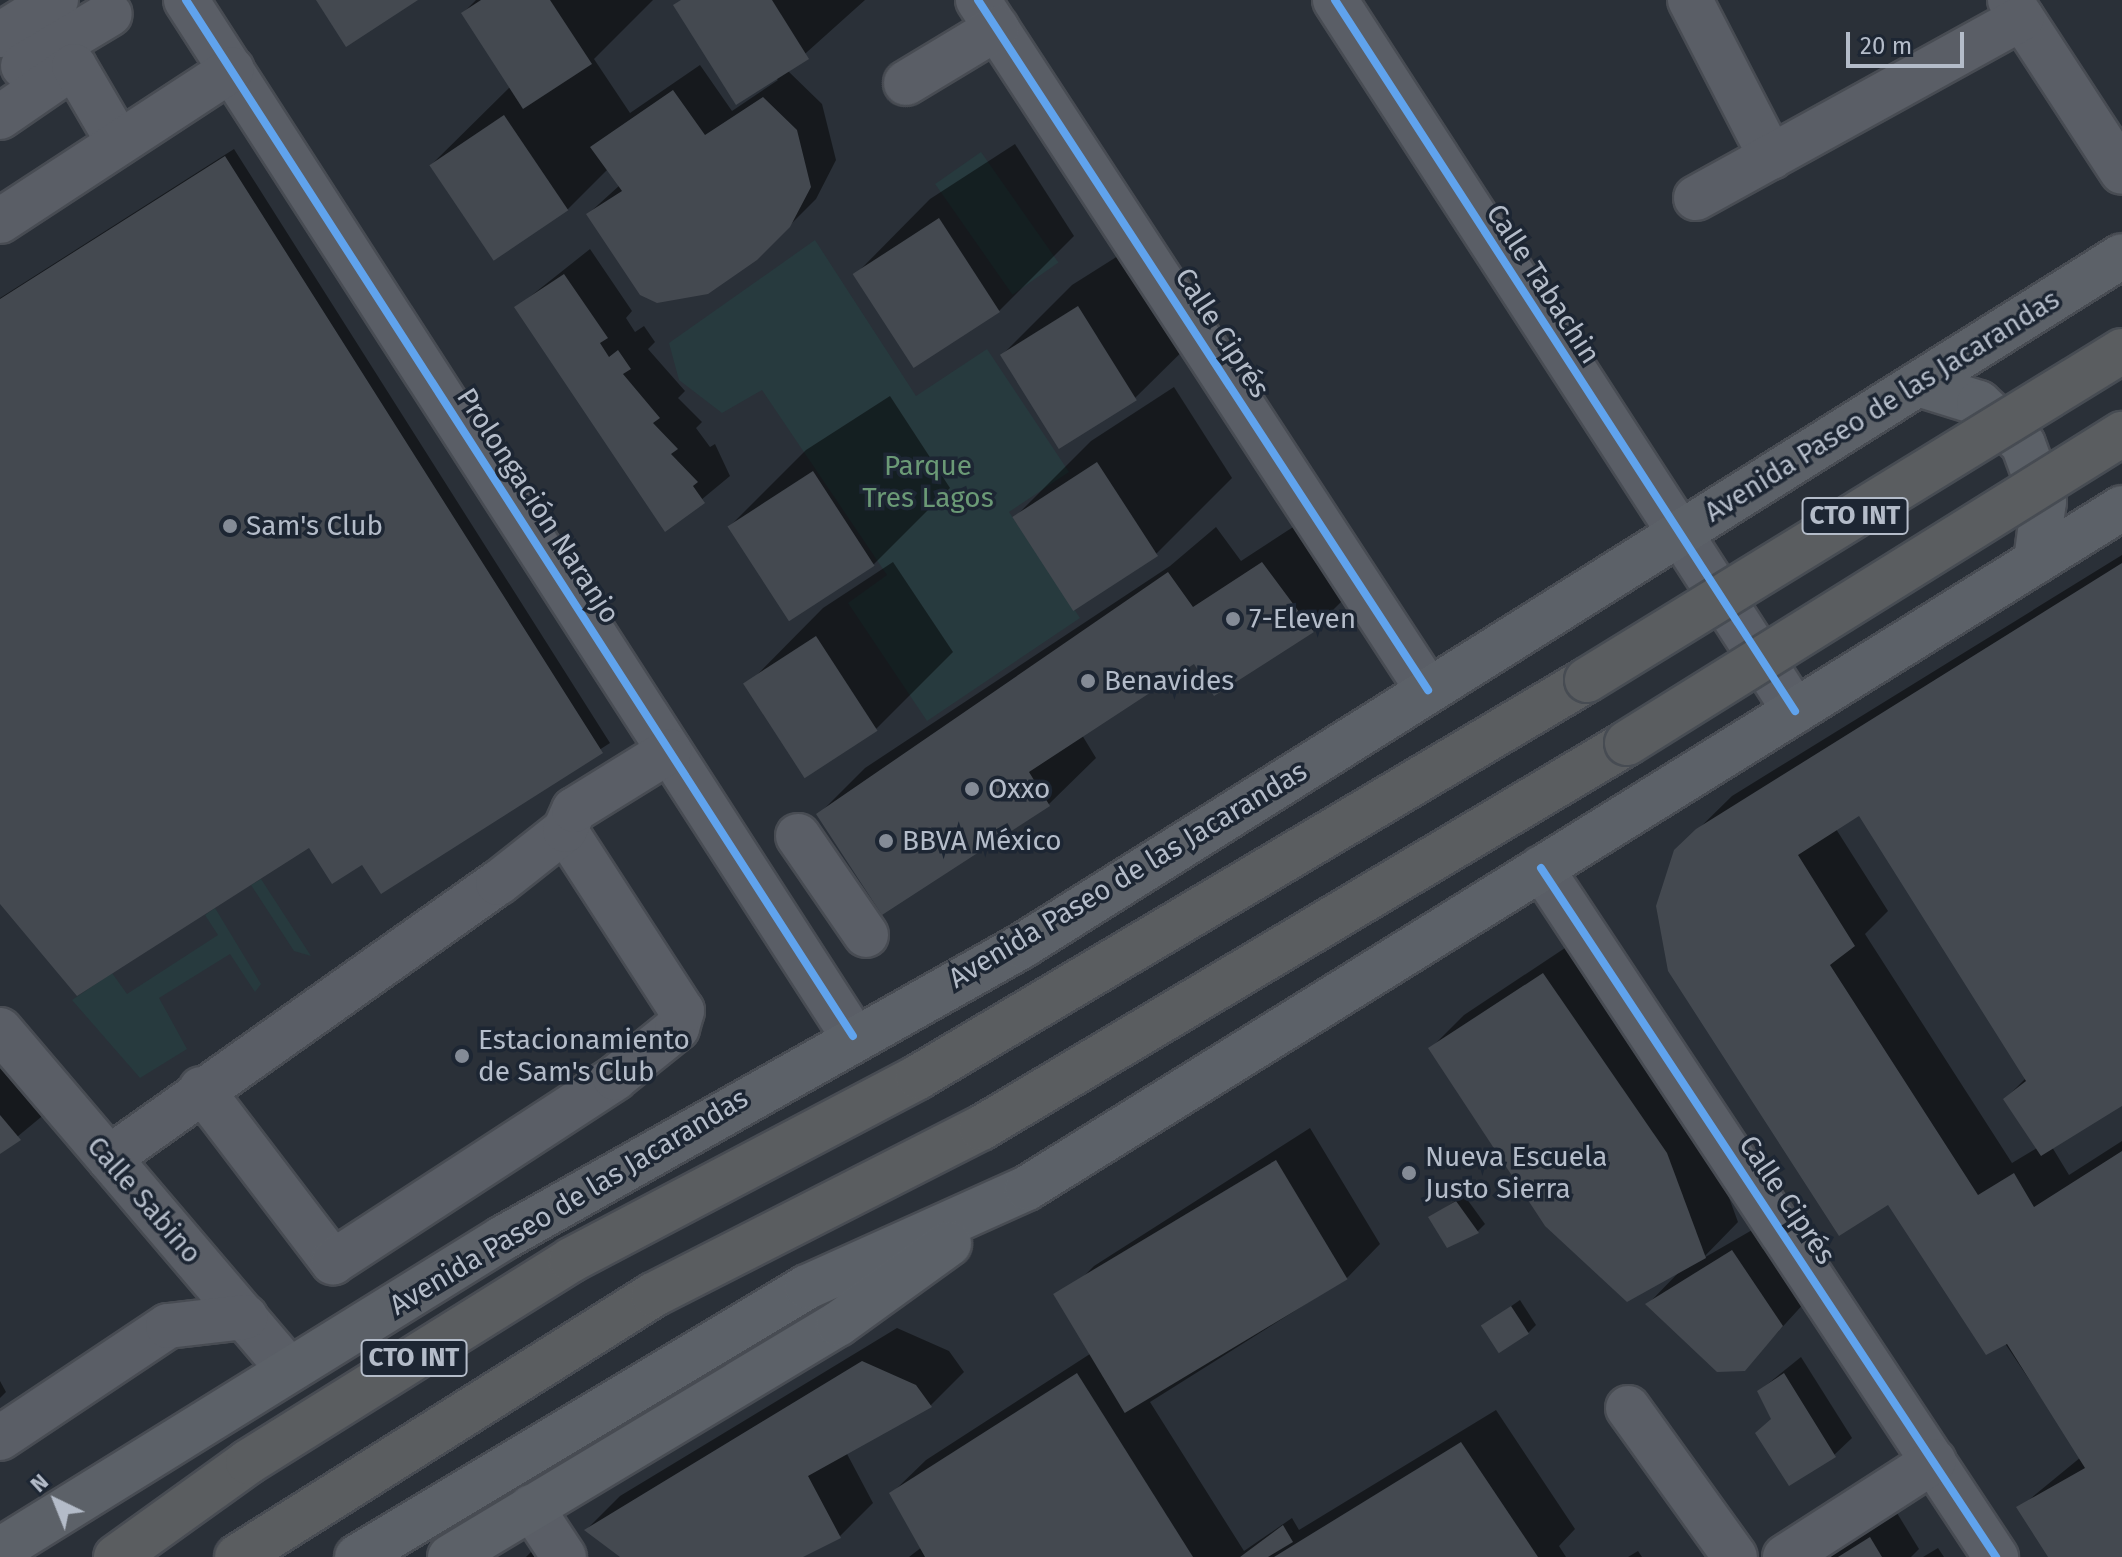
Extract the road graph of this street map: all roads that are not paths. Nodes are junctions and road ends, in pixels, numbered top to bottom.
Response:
1 (56, 0) edge
2 (186, 0) edge
3 (1335, 0) edge
4 (1690, 0) edge
5 (2016, 9) edge
6 (110, 14) dead end
7 (988, 14) edge
8 (0, 35) edge
9 (232, 69) junction
10 (0, 80) edge
11 (906, 83) dead end
12 (0, 117) edge
13 (119, 143) junction
14 (1771, 157) junction
15 (2122, 172) edge
16 (1696, 198) dead end
17 (0, 221) edge
18 (2122, 256) edge
19 (2122, 351) edge
20 (1918, 384) junction
21 (2122, 434) edge
22 (2122, 508) edge
23 (1677, 535) junction
24 (2036, 561) junction
25 (1428, 690) junction
26 (1795, 711) junction
27 (677, 764) junction
28 (565, 830) junction
29 (798, 836) dead end
30 (1541, 868) junction
31 (866, 935) dead end
32 (0, 1030) edge
33 (853, 1036) junction
34 (201, 1089) junction
35 (109, 1158) junction
36 (1027, 1188) junction
37 (245, 1317) junction
38 (289, 1369) junction
39 (1628, 1408) dead end
40 (0, 1438) edge
41 (1934, 1461) junction
42 (74, 1502) junction
43 (531, 1507) junction
44 (0, 1526) edge
45 (0, 1550) edge
46 (1996, 1555) edge
47 (117, 1556) edge
48 (24, 1557) edge
49 (237, 1557) edge
50 (357, 1557) edge
51 (450, 1557) edge
52 (564, 1557) edge
53 (1735, 1557) edge
54 (1785, 1557) edge

1 - 8 street
2 - 9 street, Prolongación Naranjo
3 - 23 street, Calle Tabachin
4 - 14 street
5 - 14 street
5 - 15 street
6 - 10 street
7 - 11 street
7 - 25 street, Calle Ciprés
9 - 13 street
9 - 27 street, Prolongación Naranjo
12 - 13 street
13 - 17 street
14 - 16 street
18 - 20 main road, Avenida Paseo de las Jacarandas / CTO INT
19 - 47 highway, CTO INT, bridge
20 - 23 main road, Avenida Paseo de las Jacarandas / CTO INT
20 - 24 main road
21 - 49 highway, CTO INT, bridge
22 - 24 main road
23 - 25 main road, Avenida Paseo de las Jacarandas / CTO INT
23 - 26 street, Calle Tabachin
24 - 26 main road
25 - 33 main road, Avenida Paseo de las Jacarandas / CTO INT
26 - 30 main road
27 - 28 street
27 - 33 street, Prolongación Naranjo
28 - 34 street
28 - 34 street
29 - 31 street
30 - 36 main road
30 - 41 street, Calle Ciprés
32 - 35 street, Calle Sabino
33 - 38 main road, Avenida Paseo de las Jacarandas / CTO INT
34 - 35 street
35 - 37 street, Calle Sabino
36 - 43 main road
36 - 50 main road
37 - 38 street, Calle Sabino
37 - 40 street
38 - 42 main road, Avenida Paseo de las Jacarandas / CTO INT
39 - 53 street
41 - 46 street, Calle Ciprés
41 - 54 street
42 - 44 main road
42 - 45 main road, Avenida Paseo de las Jacarandas / CTO INT
42 - 48 main road
43 - 51 main road
43 - 52 street

